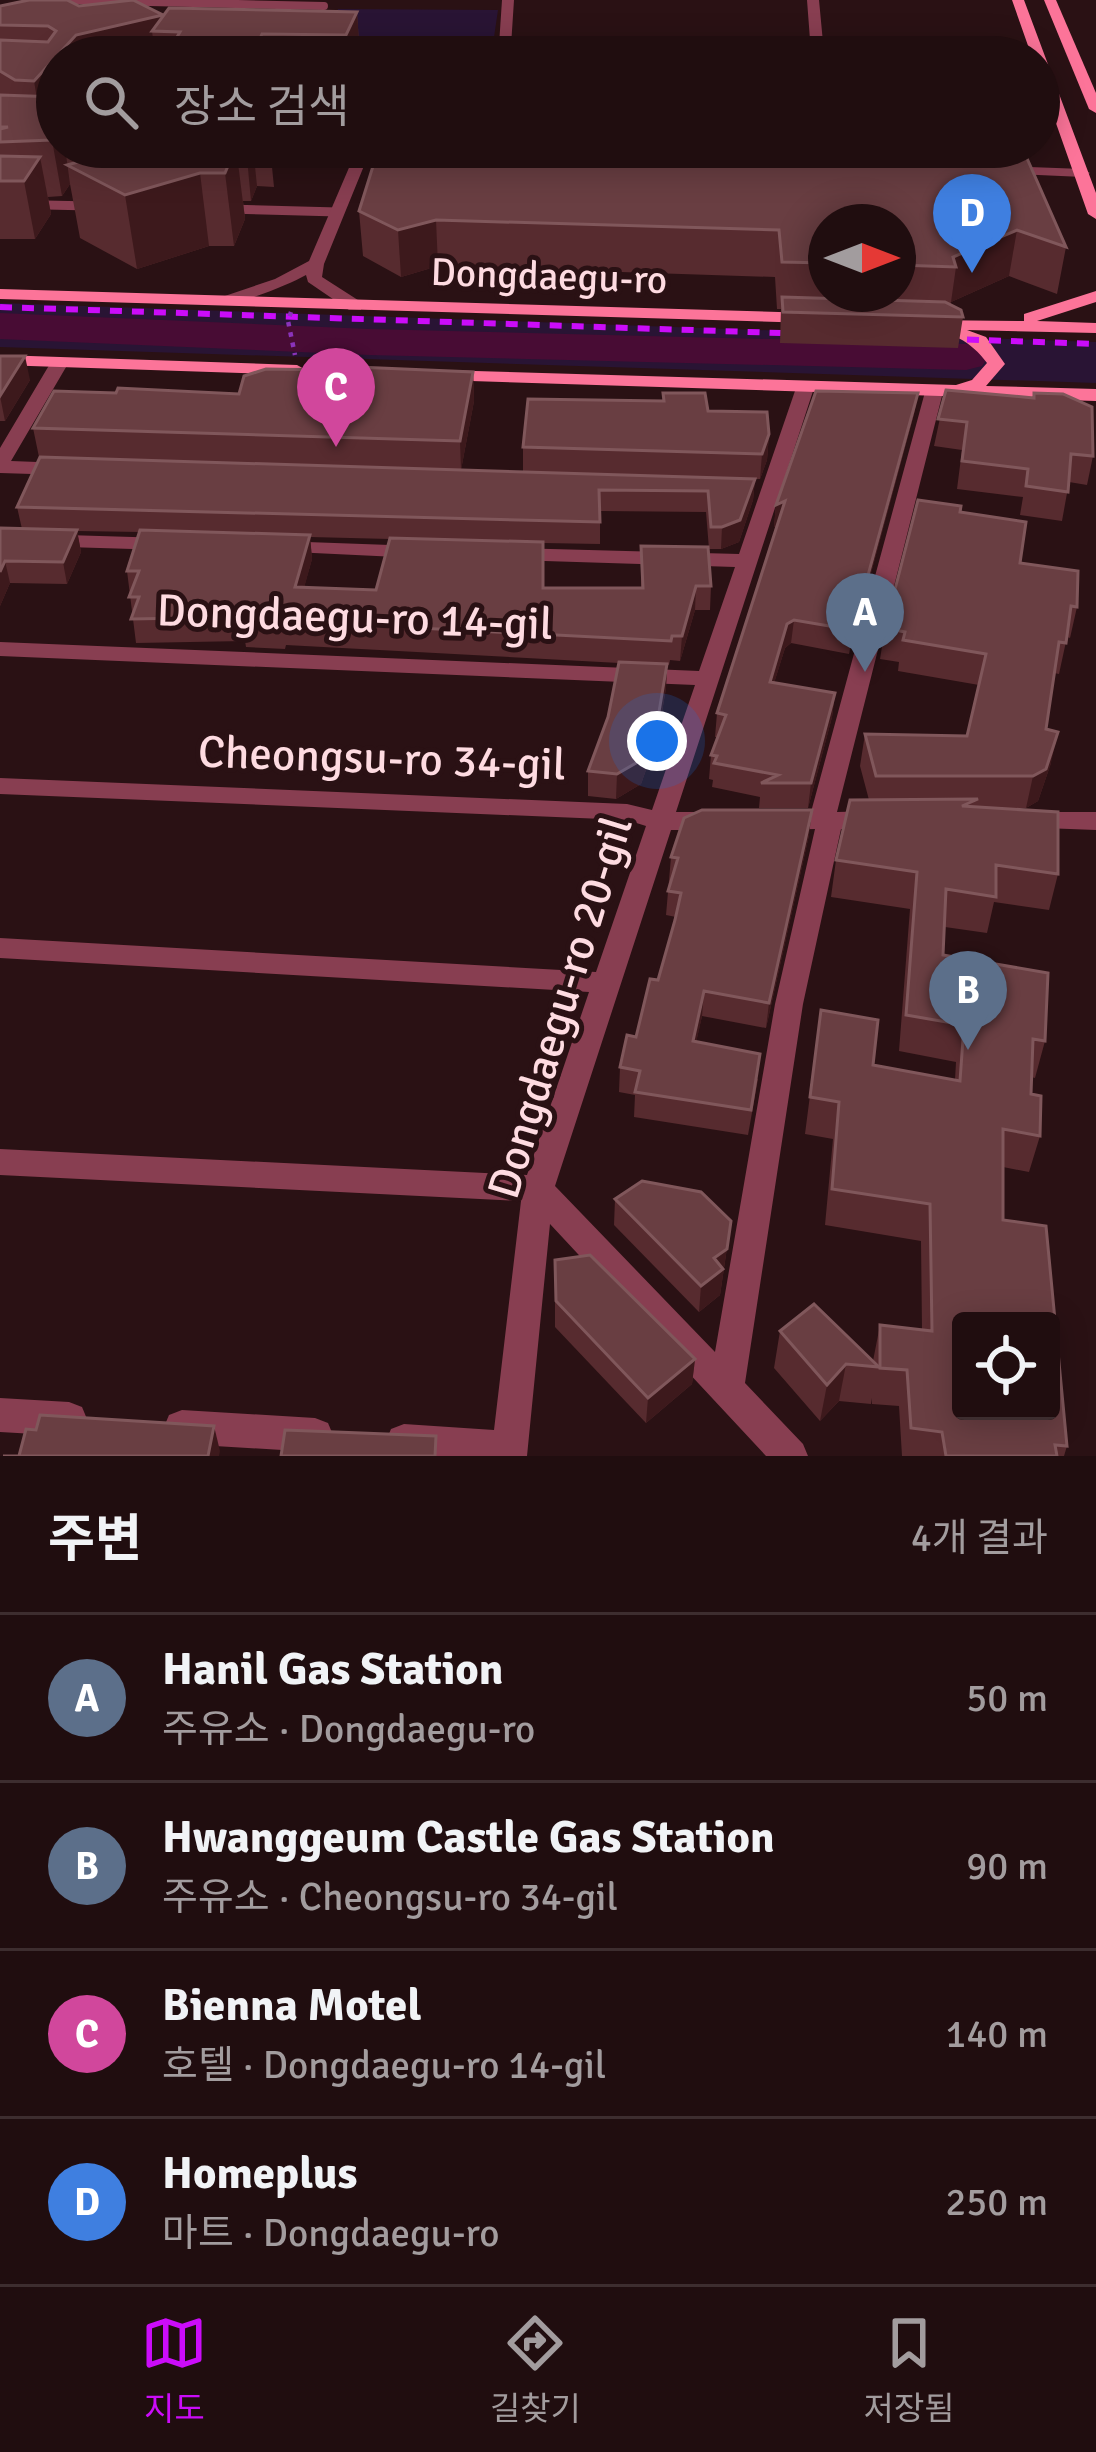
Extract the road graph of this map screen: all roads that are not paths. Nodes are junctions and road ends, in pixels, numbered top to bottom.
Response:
1 (65, 0) edge
2 (508, 0) edge
3 (813, 0) edge
4 (1018, 0) edge
5 (1050, 0) edge
6 (325, 3) edge
7 (317, 26) edge
8 (507, 36) edge
9 (816, 36) edge
10 (1031, 36) edge
11 (1096, 109) edge
12 (1060, 110) edge
13 (1062, 115) joint
14 (356, 168) edge
15 (990, 170) edge
16 (1083, 173) junction
17 (0, 204) edge
18 (113, 207) edge
19 (203, 209) edge
20 (338, 212) junction
21 (1096, 214) edge
22 (316, 264) junction
23 (0, 293) edge
24 (1096, 296) edge
25 (215, 302) junction
26 (355, 306) junction
27 (828, 319) edge
28 (971, 324) junction
29 (1096, 328) edge
30 (0, 360) edge
31 (60, 362) junction
32 (316, 371) edge
33 (410, 374) edge
34 (805, 388) junction
35 (934, 392) junction
36 (1022, 393) junction
37 (1096, 395) edge
38 (1096, 416) edge
39 (0, 465) edge
40 (93, 470) edge
41 (0, 539) edge
42 (186, 544) edge
43 (256, 547) edge
44 (442, 552) edge
45 (489, 554) edge
46 (745, 562) junction
47 (0, 650) edge
48 (706, 679) junction
49 (0, 786) edge
50 (826, 820) junction
51 (897, 820) edge
52 (659, 821) junction
53 (1007, 821) edge
54 (1096, 821) edge
55 (0, 948) edge
56 (607, 982) junction
57 (0, 1162) edge
58 (538, 1190) junction
59 (726, 1389) junction
60 (0, 1415) edge
61 (93, 1421) edge
62 (139, 1424) edge
63 (510, 1452) edge
64 (790, 1456) edge

1 - 6 lane
2 - 8 street
3 - 9 street
4 - 10 main road
5 - 11 main road
6 - 7 street
12 - 13 main road
13 - 16 main road
14 - 20 street
15 - 16 street
16 - 21 main road
17 - 18 lane
19 - 20 lane
20 - 22 street
22 - 25 street
22 - 26 street
23 - 25 main road, Dongdaegu-ro
24 - 28 main road
25 - 26 main road, Dongdaegu-ro
26 - 27 main road, Dongdaegu-ro
28 - 29 main road
28 - 35 main road
30 - 31 main road
31 - 32 main road
31 - 39 street
33 - 34 main road
34 - 35 main road
34 - 46 street, Dongdaegu-ro 20-gil
35 - 36 main road
35 - 50 street
36 - 37 main road
36 - 38 main road
39 - 40 street
41 - 42 street, Dongdaegu-ro 14-gil
43 - 44 street, Dongdaegu-ro 14-gil
45 - 46 street, Dongdaegu-ro 14-gil
46 - 48 street, Dongdaegu-ro 20-gil
47 - 48 street, Dongdaegu-ro 14-gil
48 - 52 street, Dongdaegu-ro 20-gil
49 - 52 street, Cheongsu-ro 34-gil
50 - 51 street, Cheongsu-ro 34-gil
50 - 52 street, Cheongsu-ro 34-gil
50 - 59 street
52 - 56 street, Dongdaegu-ro 20-gil
53 - 54 street
55 - 56 street
56 - 58 street, Dongdaegu-ro 20-gil
57 - 58 street
58 - 59 street
58 - 63 street, Dongdaegu-ro 20-gil
59 - 64 street
60 - 61 street
62 - 63 street

